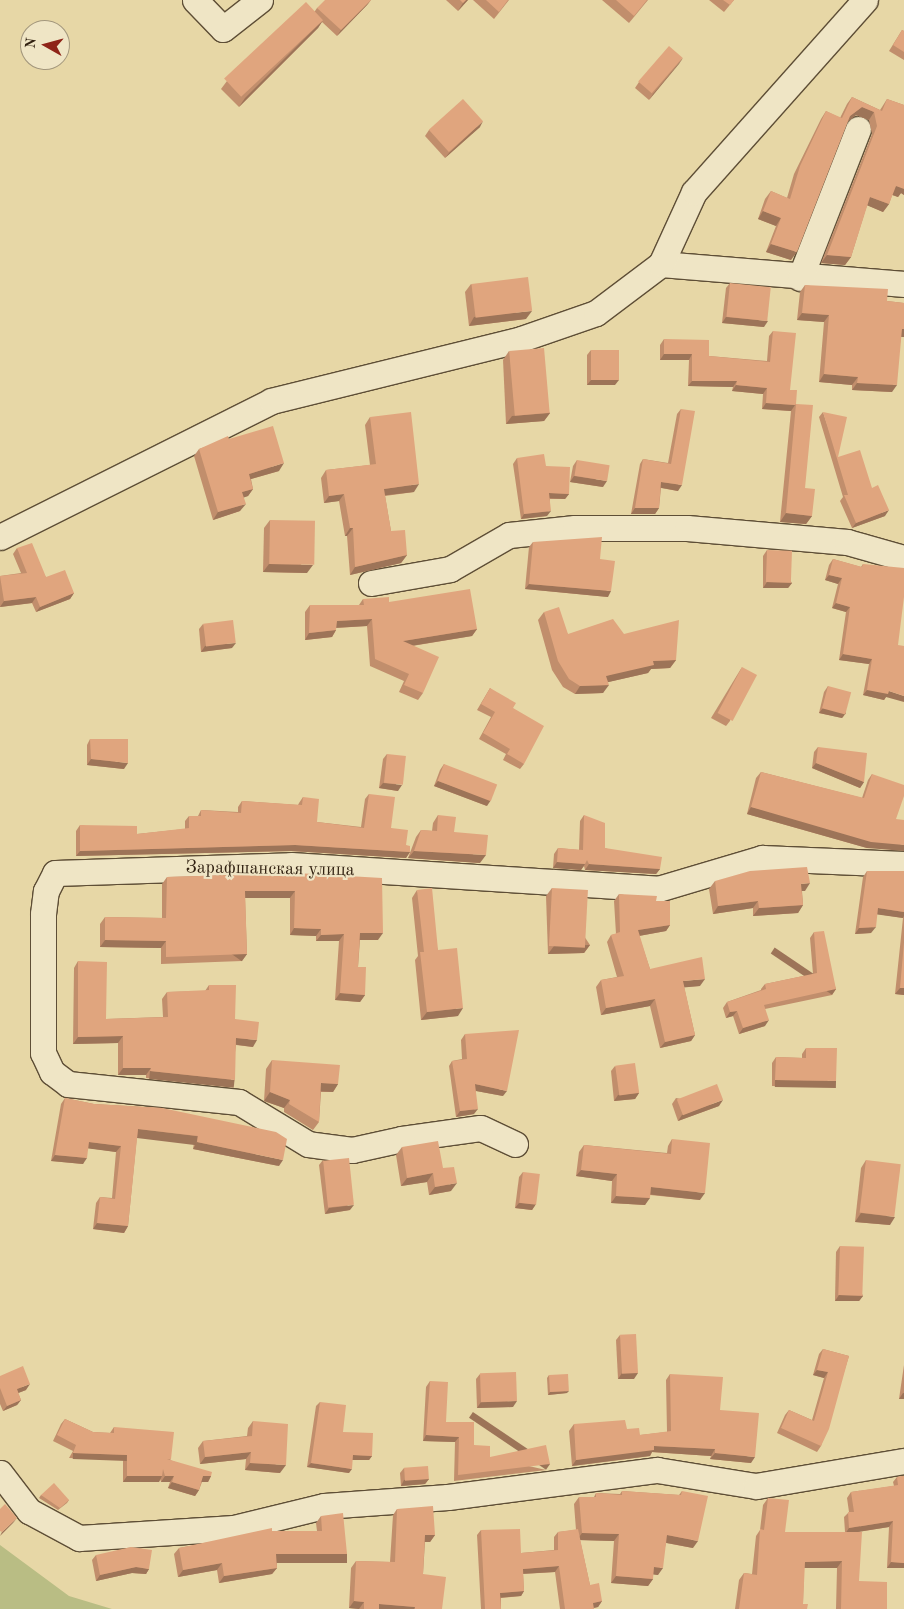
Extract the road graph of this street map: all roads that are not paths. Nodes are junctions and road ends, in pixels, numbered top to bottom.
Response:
1 (195, 0) edge
2 (260, 0) edge
3 (865, 0) edge
4 (858, 129) dead end
5 (662, 264) junction
6 (800, 278) junction
7 (904, 284) edge
8 (0, 537) edge
9 (904, 558) edge
10 (371, 583) dead end
11 (904, 864) edge
12 (515, 1144) dead end
13 (904, 1461) edge
14 (0, 1473) edge

1 - 2 street
3 - 5 street
4 - 6 street
5 - 6 street
5 - 8 street
6 - 7 street
9 - 10 street
11 - 12 street, Зарафшанская улица
13 - 14 street

